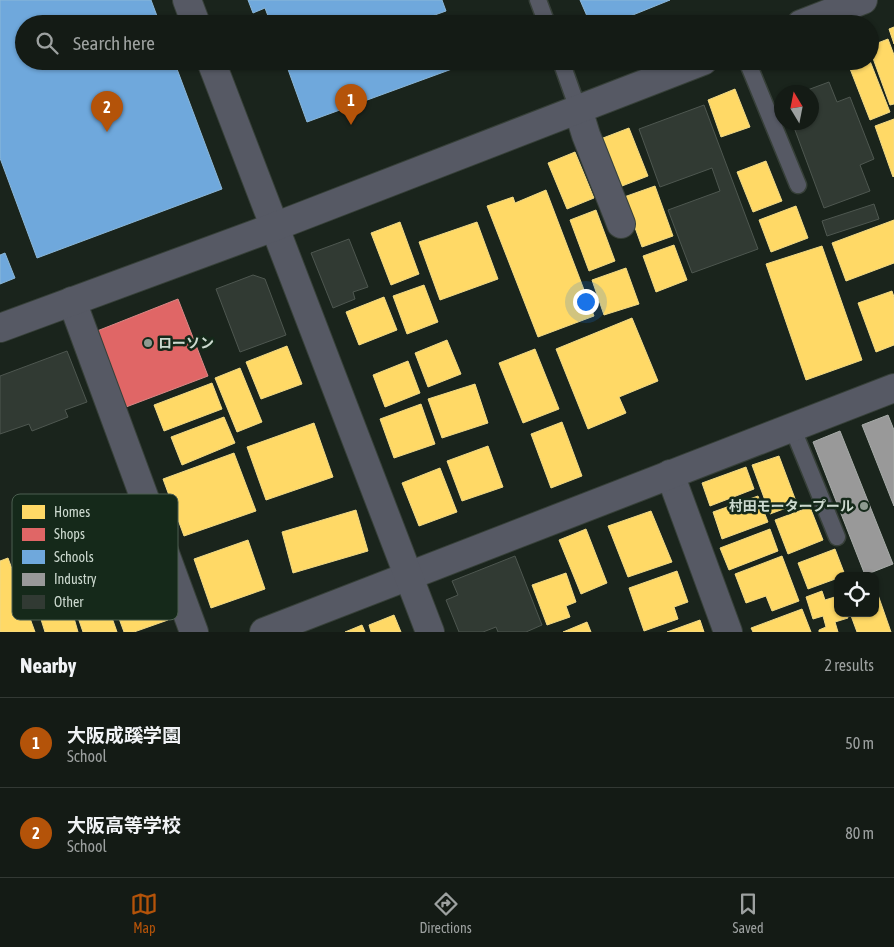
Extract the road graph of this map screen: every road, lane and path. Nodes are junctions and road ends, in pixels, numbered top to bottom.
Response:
1 (187, 0) edge
2 (538, 0) edge
3 (863, 0) edge
4 (193, 15) edge
5 (544, 15) edge
6 (824, 15) edge
7 (213, 70) edge
8 (565, 70) edge
9 (680, 70) edge
10 (751, 70) edge
11 (578, 109) junction
12 (798, 185) dead end
13 (620, 224) dead end
14 (274, 227) junction
15 (72, 301) junction
16 (0, 328) edge
17 (894, 388) edge
18 (792, 427) junction
19 (670, 474) junction
20 (143, 494) edge
21 (837, 537) dead end
22 (408, 575) junction
23 (178, 589) edge
24 (194, 632) edge
25 (264, 632) edge
26 (430, 632) edge
27 (728, 632) edge

1 - 4 street
2 - 5 lane
3 - 6 street
7 - 14 street
8 - 11 lane
9 - 11 street
10 - 12 lane
11 - 13 street
11 - 14 street
14 - 15 street
14 - 22 street
15 - 16 street
15 - 20 street
17 - 18 street
18 - 19 street
18 - 21 lane
19 - 22 street
19 - 27 street
22 - 25 street
22 - 26 street
23 - 24 street

